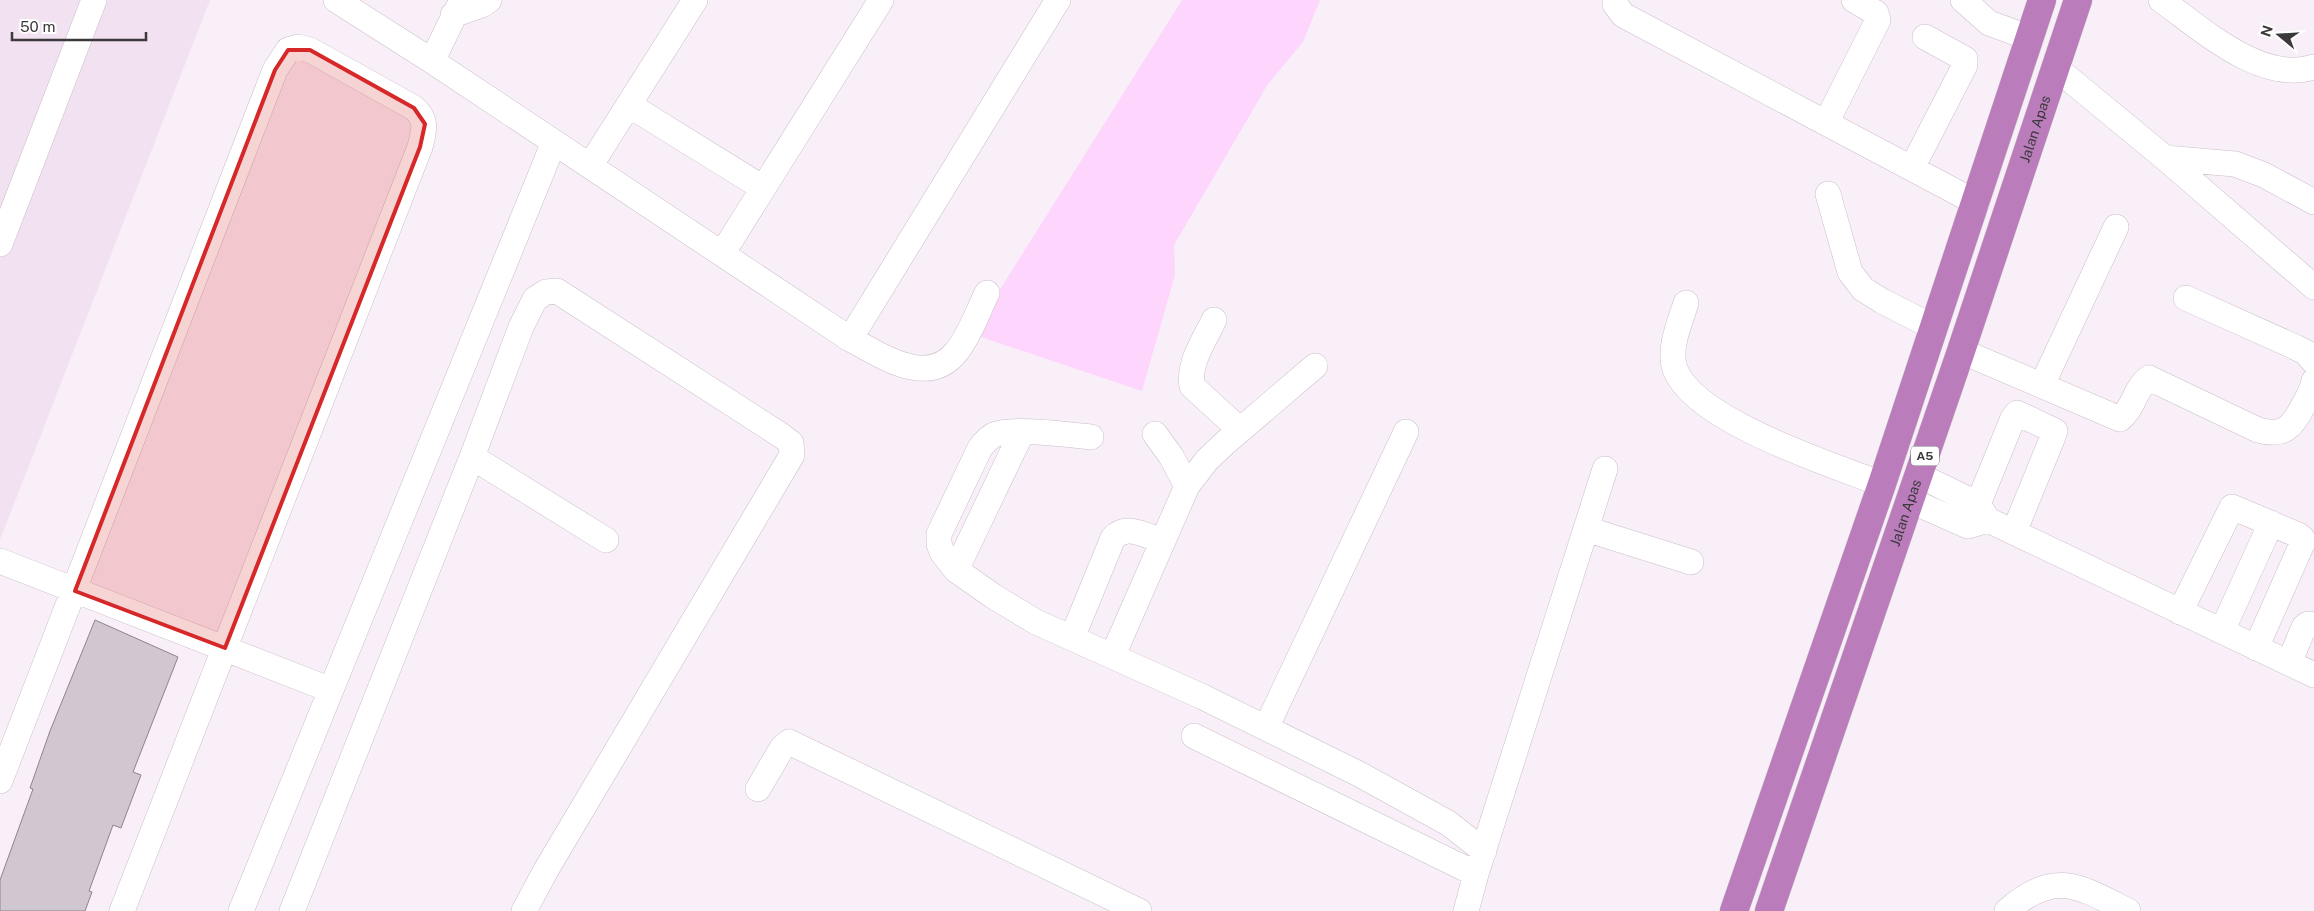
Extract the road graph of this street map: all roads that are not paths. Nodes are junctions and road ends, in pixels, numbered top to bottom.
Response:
1 (94, 0) edge
2 (336, 0) edge
3 (489, 0) edge
4 (695, 0) edge
5 (881, 0) edge
6 (1058, 0) edge
7 (1615, 0) edge
8 (1854, 0) edge
9 (1962, 0) edge
10 (2042, 0) edge
11 (2078, 0) edge
12 (2161, 0) edge
13 (458, 7) edge
14 (1925, 37) dead end
15 (2030, 38) junction
16 (432, 61) junction
17 (2314, 67) edge
18 (2056, 68) junction
19 (629, 105) junction
20 (1826, 123) junction
21 (554, 142) junction
22 (2164, 158) junction
23 (590, 166) junction
24 (1912, 168) junction
25 (2022, 171) junction
26 (763, 188) junction
27 (1828, 194) dead end
28 (2314, 202) edge
29 (1977, 204) junction
30 (2116, 227) dead end
31 (0, 244) edge
32 (722, 254) junction
33 (2313, 286) edge
34 (987, 293) dead end
35 (2186, 298) dead end
36 (1686, 303) dead end
37 (1214, 320) dead end
38 (1935, 328) junction
39 (850, 339) junction
40 (1961, 351) junction
41 (2314, 362) edge
42 (1314, 366) dead end
43 (2314, 381) edge
44 (2042, 385) junction
45 (1240, 430) junction
46 (1406, 432) dead end
47 (1155, 434) dead end
48 (1091, 437) dead end
49 (472, 457) junction
50 (1605, 468) dead end
51 (1862, 476) junction
52 (1187, 486) junction
53 (1914, 488) junction
54 (1983, 512) junction
55 (2272, 523) junction
56 (1586, 529) junction
57 (2014, 532) junction
58 (606, 540) dead end
59 (1163, 541) junction
60 (0, 561) edge
61 (1691, 562) dead end
62 (75, 591) junction
63 (2180, 612) junction
64 (2314, 625) edge
65 (2222, 631) junction
66 (1072, 638) junction
67 (224, 648) junction
68 (2256, 648) junction
69 (1113, 655) junction
70 (2289, 663) junction
71 (2314, 675) edge
72 (331, 690) junction
73 (1835, 717) junction
74 (1266, 728) junction
75 (1194, 736) dead end
76 (0, 781) edge
77 (1779, 783) junction
78 (758, 789) dead end
79 (1480, 862) junction
80 (122, 911) edge
81 (241, 911) edge
82 (292, 911) edge
83 (524, 911) edge
84 (1139, 911) edge
85 (1466, 911) edge
86 (1734, 911) edge
87 (1769, 911) edge
88 (2007, 911) edge
89 (2128, 911) edge

1 - 31 street
2 - 16 street
3 - 13 street
4 - 19 street
5 - 26 street
6 - 39 street
7 - 20 street
8 - 20 street
9 - 15 street
10 - 15 highway, A5
11 - 18 highway, Jalan Apas / A5
12 - 17 street
13 - 16 street
14 - 24 street
15 - 29 highway, A5
16 - 21 street
18 - 22 street
18 - 25 highway, Jalan Apas / A5
19 - 23 street
19 - 26 street
20 - 24 street
21 - 23 street
21 - 72 street
22 - 28 street
22 - 33 street
23 - 32 street
24 - 29 street
25 - 29 highway
25 - 40 highway, Jalan Apas / A5
26 - 32 street
27 - 38 street
29 - 38 highway, A5
30 - 44 street
32 - 39 street
34 - 39 street
35 - 41 street
36 - 51 street
37 - 45 street
38 - 51 highway, A5
40 - 44 street
40 - 53 highway, Jalan Apas / A5
42 - 45 street
43 - 44 street
45 - 52 street
46 - 74 street
47 - 52 street
48 - 66 street
49 - 58 street
49 - 82 street
49 - 83 street
50 - 56 street
51 - 77 highway, A5
52 - 59 street
53 - 54 street
53 - 73 highway, Jalan Apas / A5
54 - 57 street
54 - 57 street
55 - 63 street
55 - 65 street
55 - 68 street
56 - 61 street
56 - 79 street
57 - 63 street
59 - 66 street
59 - 69 street
60 - 62 street
62 - 67 street
62 - 67 street
62 - 76 street
63 - 65 street
64 - 70 street
65 - 68 street
66 - 69 street
67 - 72 street
67 - 80 street
68 - 70 street
69 - 74 street
70 - 71 street
72 - 81 street
73 - 77 highway
73 - 87 highway, Jalan Apas / A5
74 - 79 street
75 - 79 street
77 - 86 highway, A5
78 - 84 street
79 - 85 street
88 - 89 street

